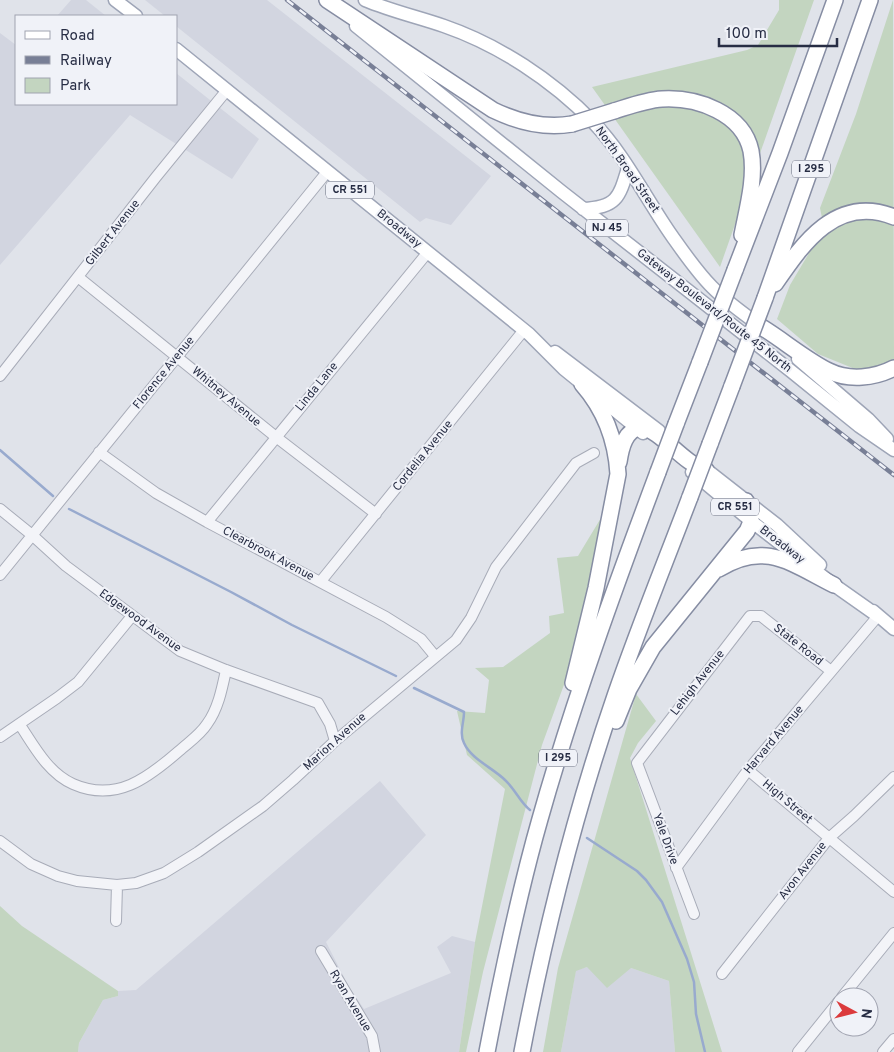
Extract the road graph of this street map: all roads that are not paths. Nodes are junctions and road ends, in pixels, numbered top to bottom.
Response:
1 (116, 0) edge
2 (326, 0) edge
3 (365, 0) edge
4 (834, 0) edge
5 (872, 0) edge
6 (135, 15) edge
7 (178, 51) edge
8 (227, 90) junction
9 (628, 168) junction
10 (327, 172) junction
11 (582, 209) junction
12 (894, 217) edge
13 (428, 252) junction
14 (735, 270) junction
15 (78, 277) junction
16 (765, 298) junction
17 (763, 328) junction
18 (527, 332) junction
19 (178, 356) junction
20 (894, 368) edge
21 (0, 376) edge
22 (582, 384) junction
23 (637, 428) junction
24 (276, 437) junction
25 (894, 446) edge
26 (894, 450) edge
27 (99, 452) junction
28 (594, 453) dead end
29 (706, 470) junction
30 (618, 474) junction
31 (746, 501) junction
32 (0, 509) edge
33 (376, 514) junction
34 (751, 521) junction
35 (207, 522) junction
36 (32, 535) junction
37 (0, 575) edge
38 (710, 576) junction
39 (321, 581) junction
40 (834, 585) junction
41 (132, 616) junction
42 (878, 616) junction
43 (765, 620) joint
44 (894, 629) edge
45 (435, 656) junction
46 (226, 670) junction
47 (831, 671) junction
48 (20, 724) junction
49 (0, 737) edge
50 (335, 741) junction
51 (637, 763) joint
52 (748, 770) junction
53 (894, 776) edge
54 (580, 805) junction
55 (540, 820) junction
56 (829, 838) junction
57 (0, 841) edge
58 (676, 868) junction
59 (116, 885) junction
60 (894, 892) edge
61 (694, 914) dead end
62 (116, 921) dead end
63 (894, 933) edge
64 (321, 951) dead end
65 (722, 974) dead end
66 (850, 987) edge
67 (829, 1013) edge
68 (894, 1039) edge
69 (375, 1052) edge
70 (487, 1052) edge
71 (522, 1052) edge
72 (798, 1052) edge
73 (883, 1052) edge

1 - 6 main road
2 - 11 main road, Gateway Boulevard/Route 45 North / NJ 45
2 - 14 highway, bridge
3 - 9 main road, North Broad Street
4 - 14 highway, I 295
5 - 16 highway, I 295
7 - 8 main road, Broadway / CR 551
8 - 10 main road, Broadway / CR 551
8 - 15 street, Gilbert Avenue
9 - 11 main road
9 - 17 main road, North Broad Street
10 - 13 main road, Broadway / CR 551
10 - 19 street, Florence Avenue
11 - 26 main road, Gateway Boulevard/Route 45 North / NJ 45
12 - 16 highway
13 - 18 main road, Broadway / CR 551
13 - 24 street, Linda Lane
14 - 55 highway, I 295, bridge
15 - 19 street, Whitney Avenue
15 - 21 street, Gilbert Avenue
16 - 54 highway, I 295, bridge
17 - 20 highway
17 - 25 main road, North Broad Street
18 - 22 main road, Broadway / CR 551
18 - 29 main road, Broadway / CR 551
18 - 33 street, Cordelia Avenue
19 - 24 street, Whitney Avenue
19 - 27 street, Florence Avenue
22 - 23 main road, Broadway / CR 551
22 - 30 highway
23 - 29 highway
23 - 30 highway
23 - 34 main road, Broadway / CR 551
24 - 33 street, Whitney Avenue
24 - 35 street, Linda Lane
27 - 35 street, Clearbrook Avenue
27 - 36 street, Florence Avenue
28 - 45 street, Marion Avenue
29 - 31 main road, Broadway / CR 551
30 - 55 highway
31 - 34 highway
31 - 42 main road, Broadway / CR 551
32 - 36 street, Edgewood Avenue
33 - 39 street, Cordelia Avenue
34 - 38 highway
34 - 40 main road, Broadway / CR 551
35 - 39 street, Clearbrook Avenue
36 - 37 street, Florence Avenue
36 - 41 street, Edgewood Avenue
38 - 40 highway
38 - 54 highway
39 - 45 street, Clearbrook Avenue
40 - 42 main road, Broadway / CR 551
41 - 46 street, Edgewood Avenue
41 - 48 street
42 - 44 main road, Broadway / CR 551
42 - 47 street, Harvard Avenue
43 - 47 street, State Road
43 - 51 street, Lehigh Avenue
45 - 50 street, Marion Avenue
46 - 48 street
46 - 50 street, Edgewood Avenue
47 - 52 street, Harvard Avenue
48 - 49 street
50 - 59 street, Marion Avenue
51 - 58 street, Yale Drive
52 - 56 street, High Street
52 - 58 street, Harvard Avenue
53 - 56 street, Avon Avenue
54 - 71 highway, I 295
55 - 70 highway, I 295
56 - 60 street, High Street
56 - 65 street, Avon Avenue
57 - 59 street, Marion Avenue
58 - 61 street, Yale Drive
59 - 62 street
63 - 66 street
64 - 69 street, Ryan Avenue
67 - 72 street
68 - 73 street

